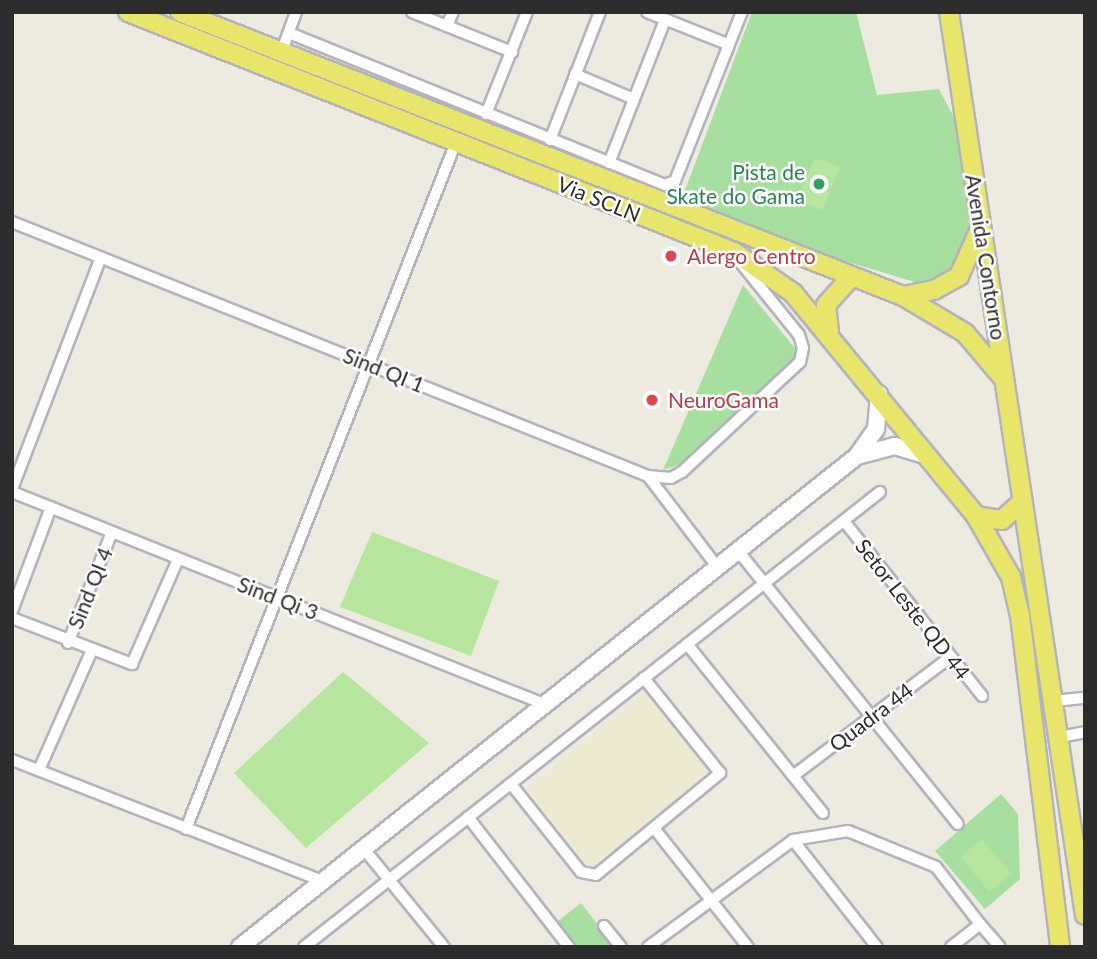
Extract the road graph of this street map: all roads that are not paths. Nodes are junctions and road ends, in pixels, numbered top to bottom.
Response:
1 (180, 12) edge
2 (296, 12) edge
3 (412, 12) edge
4 (453, 12) edge
5 (527, 12) edge
6 (600, 12) edge
7 (648, 12) edge
8 (742, 12) edge
9 (949, 12) edge
10 (140, 14) edge
11 (165, 19) edge
12 (665, 20) junction
13 (447, 26) junction
14 (289, 33) junction
15 (727, 44) junction
16 (512, 52) junction
17 (281, 53) junction
18 (575, 74) junction
19 (634, 99) junction
20 (486, 114) junction
21 (550, 140) junction
22 (456, 142) junction
23 (609, 163) junction
24 (675, 219) junction
25 (704, 220) junction
26 (12, 222) edge
27 (980, 224) junction
28 (696, 237) junction
29 (734, 252) junction
30 (101, 257) junction
31 (850, 278) junction
32 (903, 296) junction
33 (829, 332) junction
34 (371, 364) junction
35 (1003, 378) junction
36 (878, 394) junction
37 (857, 456) junction
38 (928, 456) junction
39 (648, 476) junction
40 (12, 490) edge
41 (880, 492) dead end
42 (1023, 501) junction
43 (51, 507) junction
44 (976, 516) junction
45 (844, 521) junction
46 (112, 532) junction
47 (739, 552) junction
48 (178, 558) junction
49 (718, 568) junction
50 (764, 583) junction
51 (278, 598) junction
52 (12, 611) edge
53 (12, 618) edge
54 (68, 643) junction
55 (687, 644) junction
56 (91, 652) junction
57 (949, 658) junction
58 (644, 678) junction
59 (982, 696) dead end
60 (1085, 698) edge
61 (1054, 701) junction
62 (544, 704) junction
63 (871, 717) junction
64 (1085, 732) edge
65 (1060, 737) junction
66 (12, 760) edge
67 (39, 770) junction
68 (793, 776) junction
69 (511, 784) junction
70 (823, 813) dead end
71 (468, 817) junction
72 (958, 824) dead end
73 (654, 828) junction
74 (186, 829) junction
75 (1074, 836) junction
76 (1047, 839) junction
77 (793, 840) junction
78 (364, 849) junction
79 (391, 878) junction
80 (322, 881) junction
81 (711, 899) junction
82 (1085, 915) edge
83 (980, 924) junction
84 (604, 926) dead end
85 (310, 945) edge
86 (240, 947) edge
87 (444, 947) edge
88 (569, 947) edge
89 (621, 947) edge
90 (648, 947) edge
91 (748, 947) edge
92 (877, 947) edge
93 (951, 947) edge
94 (1000, 947) edge
95 (1060, 947) edge

1 - 17 main road, Via SCLN
2 - 14 street
3 - 13 street
4 - 13 street
5 - 16 street
6 - 18 street
7 - 12 street
8 - 15 street
9 - 27 main road, Avenida Contorno
10 - 11 main road, Via SCLN
11 - 22 main road, Via SCLN
12 - 15 street
12 - 19 street
13 - 16 street
14 - 17 street
14 - 20 street
15 - 23 street
16 - 20 street
17 - 24 main road, Via SCLN
18 - 19 street
18 - 21 street
19 - 23 street
20 - 21 street
21 - 23 street
22 - 24 main road, Via SCLN
22 - 34 street
24 - 25 main road, Via SCLN
24 - 28 main road, Via SCLN
25 - 28 main road
25 - 31 main road, Via SCLN
26 - 30 street, Sind QI 1
27 - 32 main road
27 - 35 main road, Avenida Contorno
28 - 29 main road, Via SCLN
29 - 33 main road, Via SCLN
29 - 39 street
30 - 34 street, Sind QI 1
30 - 40 street
31 - 32 main road, Via SCLN
31 - 33 main road
32 - 35 main road, Via SCLN
33 - 36 main road, Via SCLN
34 - 39 street, Sind QI 1
34 - 51 street
35 - 42 main road, Avenida Contorno
36 - 37 main road
36 - 38 main road, Via SCLN
37 - 38 main road
37 - 47 main road
38 - 44 main road, Via SCLN
39 - 49 street
40 - 43 street, Sind Qi 3
41 - 45 street
42 - 44 main road
42 - 61 main road, Avenida Contorno
43 - 46 street, Sind Qi 3
43 - 52 street
44 - 76 main road, Via SCLN
45 - 50 street
45 - 57 street, Setor Leste QD 44
46 - 48 street, Sind Qi 3
46 - 54 street, Sind QI 4
47 - 49 main road
47 - 50 street
48 - 51 street, Sind Qi 3
48 - 56 street, Sind QI 4
49 - 62 main road
50 - 55 street
50 - 63 street
51 - 62 street, Sind Qi 3
51 - 74 street
53 - 54 street, Sind QI 4
54 - 56 street, Sind QI 4
55 - 58 street
55 - 68 street
56 - 67 street
57 - 59 street, Setor Leste QD 44
57 - 63 street, Quadra 44
58 - 69 street
58 - 73 street
60 - 61 street
61 - 65 main road, Avenida Contorno
62 - 78 main road
63 - 68 street, Quadra 44
63 - 72 street
64 - 65 street
65 - 75 main road, Avenida Contorno
66 - 67 street
67 - 74 street
68 - 70 street
69 - 71 street
69 - 73 street
71 - 79 street
71 - 88 street
73 - 81 street
74 - 80 street
75 - 76 main road
75 - 82 main road, Avenida Contorno
76 - 95 main road, Via SCLN
77 - 81 street
77 - 83 street
77 - 92 street
78 - 79 street
78 - 80 main road
79 - 85 street
79 - 87 street
80 - 86 main road
81 - 90 street
81 - 91 street
83 - 93 street
83 - 94 street
84 - 89 street

